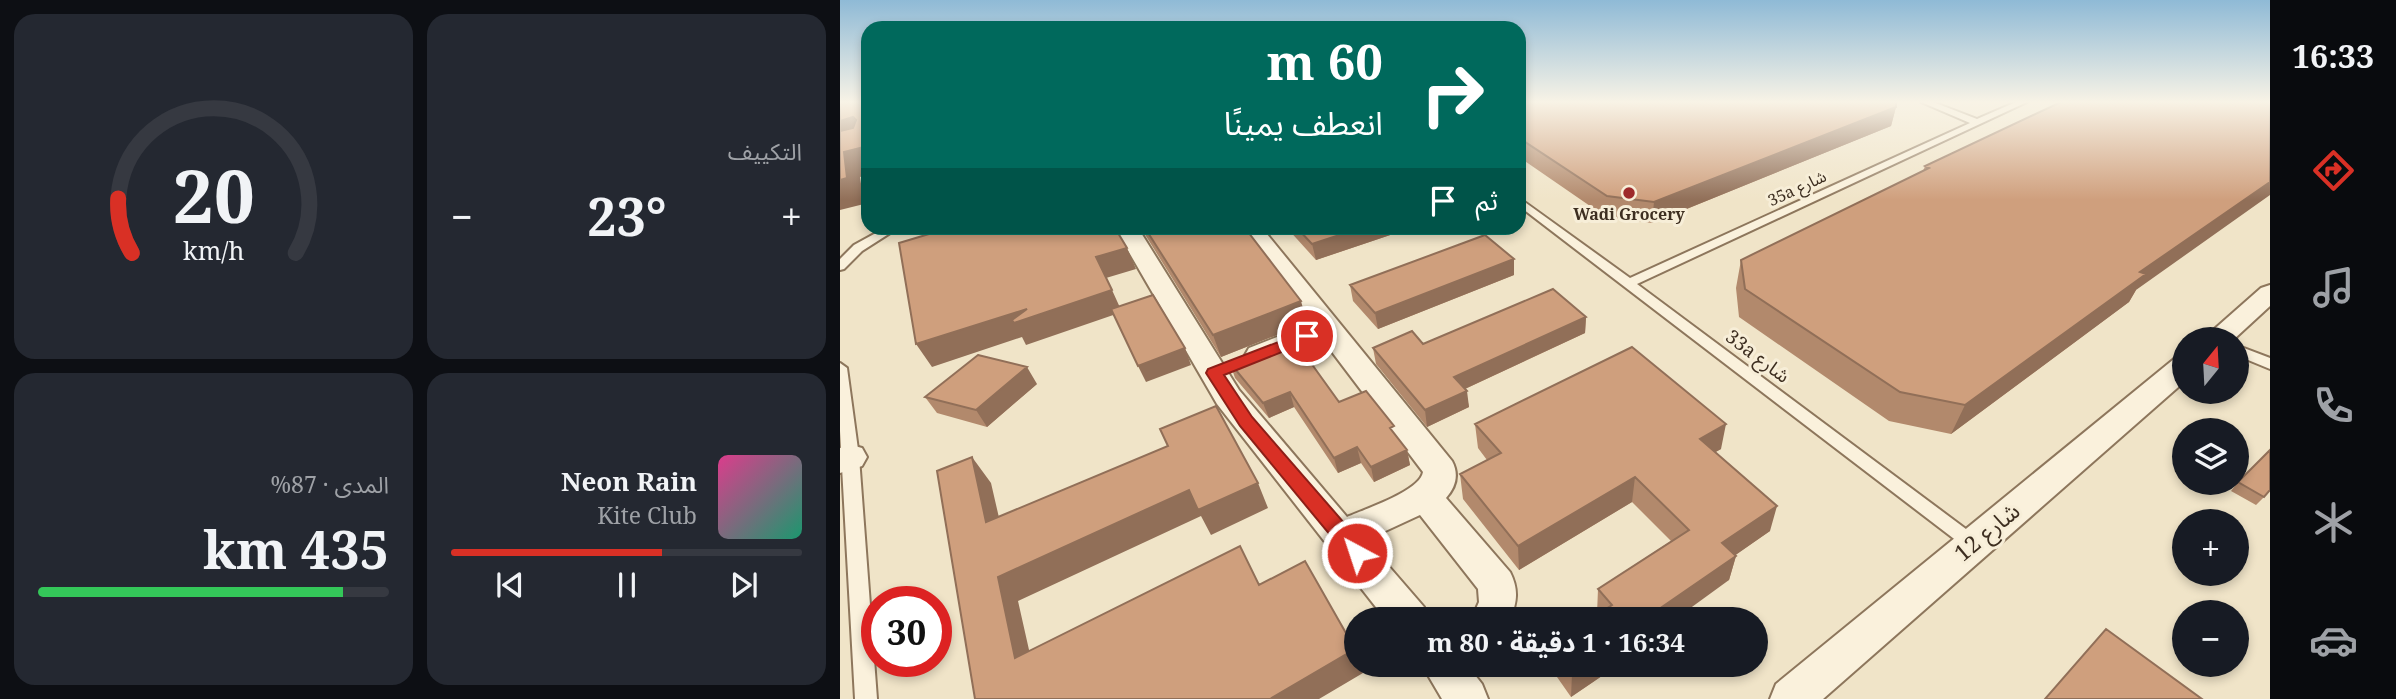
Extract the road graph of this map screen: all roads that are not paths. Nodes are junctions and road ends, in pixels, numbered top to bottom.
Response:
1 (1951, 135) edge
2 (1526, 206) edge
3 (879, 235) edge
4 (1131, 235) edge
5 (1256, 235) edge
6 (840, 266) edge
7 (1629, 283) junction
8 (2270, 293) edge
9 (1330, 327) junction
10 (2230, 327) edge
11 (2249, 355) edge
12 (2270, 364) edge
13 (840, 368) edge
14 (1214, 373) junction
15 (2172, 376) edge
16 (846, 459) edge
17 (1425, 497) junction
18 (1342, 535) junction
19 (1972, 543) junction
20 (1400, 607) edge
21 (1496, 607) edge
22 (1451, 677) edge
23 (866, 699) edge
24 (1467, 699) edge
25 (1791, 699) edge

1 - 7 lane, 35a شارع
2 - 7 lane, 33a شارع
3 - 6 lane
4 - 14 street
5 - 9 street
7 - 19 lane, 33a شارع
8 - 10 street
9 - 14 street
9 - 17 street
11 - 12 lane
13 - 16 lane
14 - 18 street
15 - 19 street, شارع 12
16 - 23 lane
17 - 18 street
17 - 21 street
18 - 20 street
19 - 25 street, شارع 12
22 - 24 street

